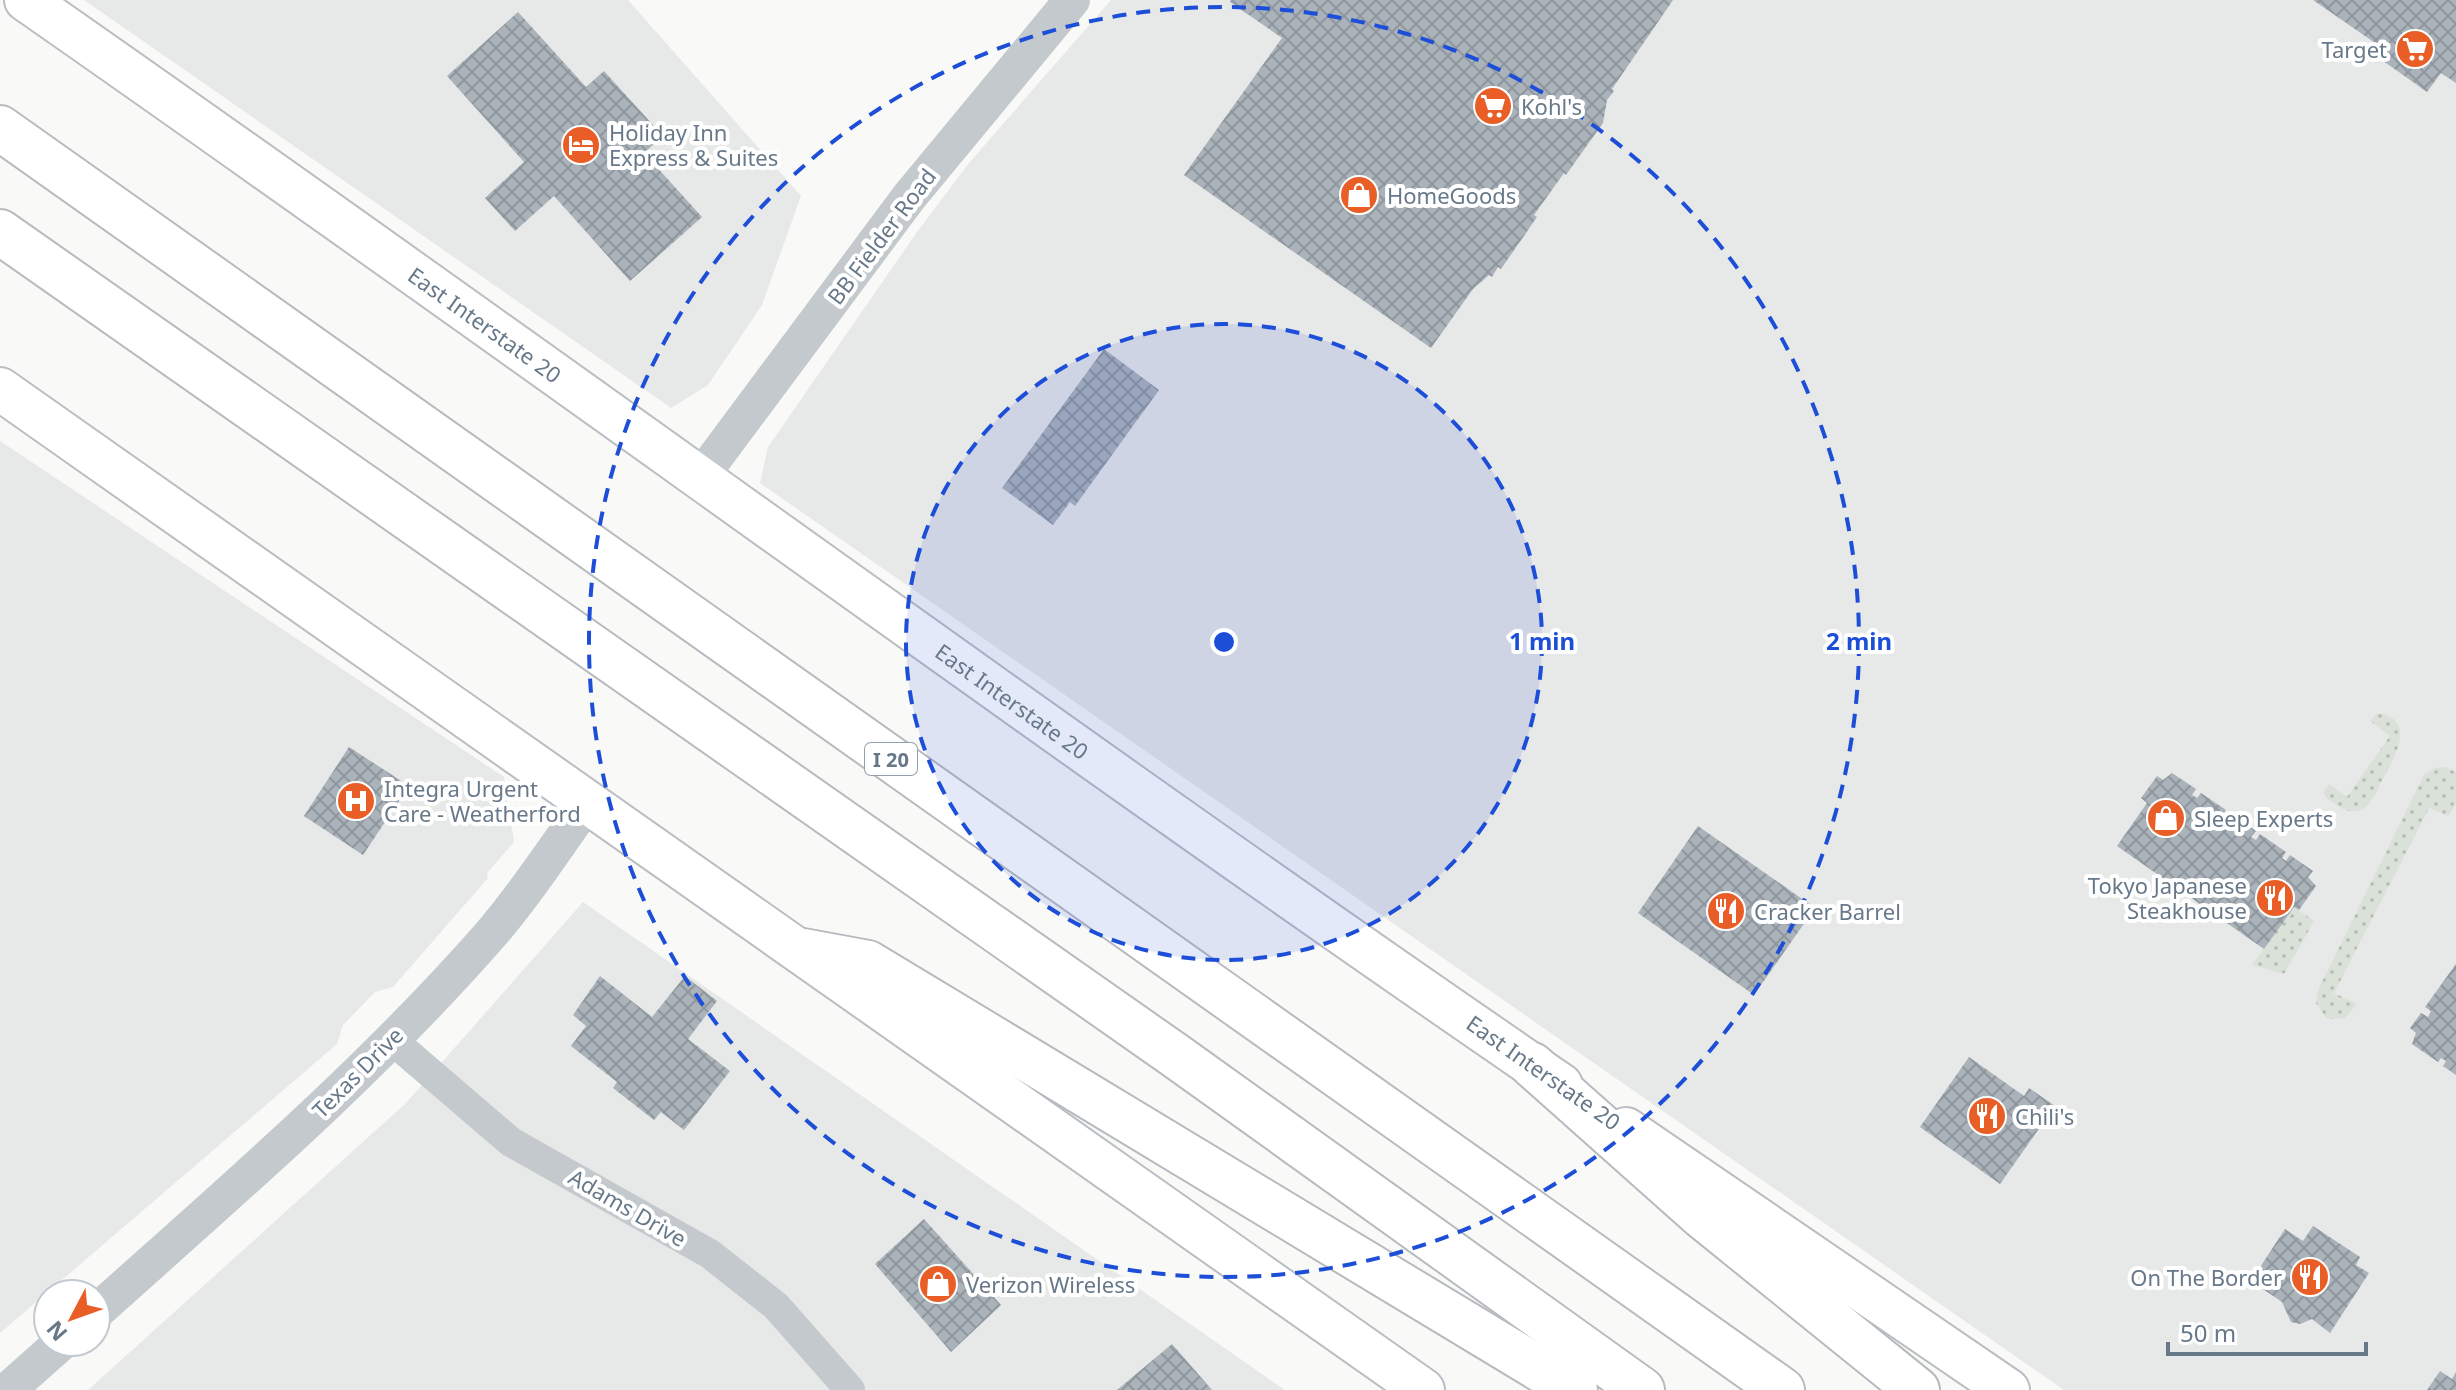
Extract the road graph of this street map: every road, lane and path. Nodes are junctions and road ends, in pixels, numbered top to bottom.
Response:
1 (26, 0) edge
2 (1072, 0) edge
3 (0, 128) edge
4 (0, 232) edge
5 (0, 389) edge
6 (699, 479) junction
7 (587, 804) junction
8 (803, 951) junction
9 (392, 1040) junction
10 (1532, 1065) junction
11 (112, 1298) edge
12 (44, 1358) edge
13 (8, 1390) edge
14 (850, 1390) edge
15 (1423, 1390) edge
16 (1575, 1390) edge
17 (1642, 1390) edge
18 (1782, 1390) edge
19 (1917, 1390) edge
20 (2008, 1390) edge

1 - 6 main road, East Interstate 20
2 - 6 street, BB Fielder Road
3 - 18 highway, I 20
4 - 17 highway
5 - 7 main road
6 - 10 main road, East Interstate 20
7 - 8 main road
7 - 9 street, Texas Drive
8 - 15 main road
8 - 16 highway
9 - 11 street, Texas Drive
9 - 14 street, Adams Drive
10 - 19 highway
10 - 20 main road, East Interstate 20
12 - 13 street

